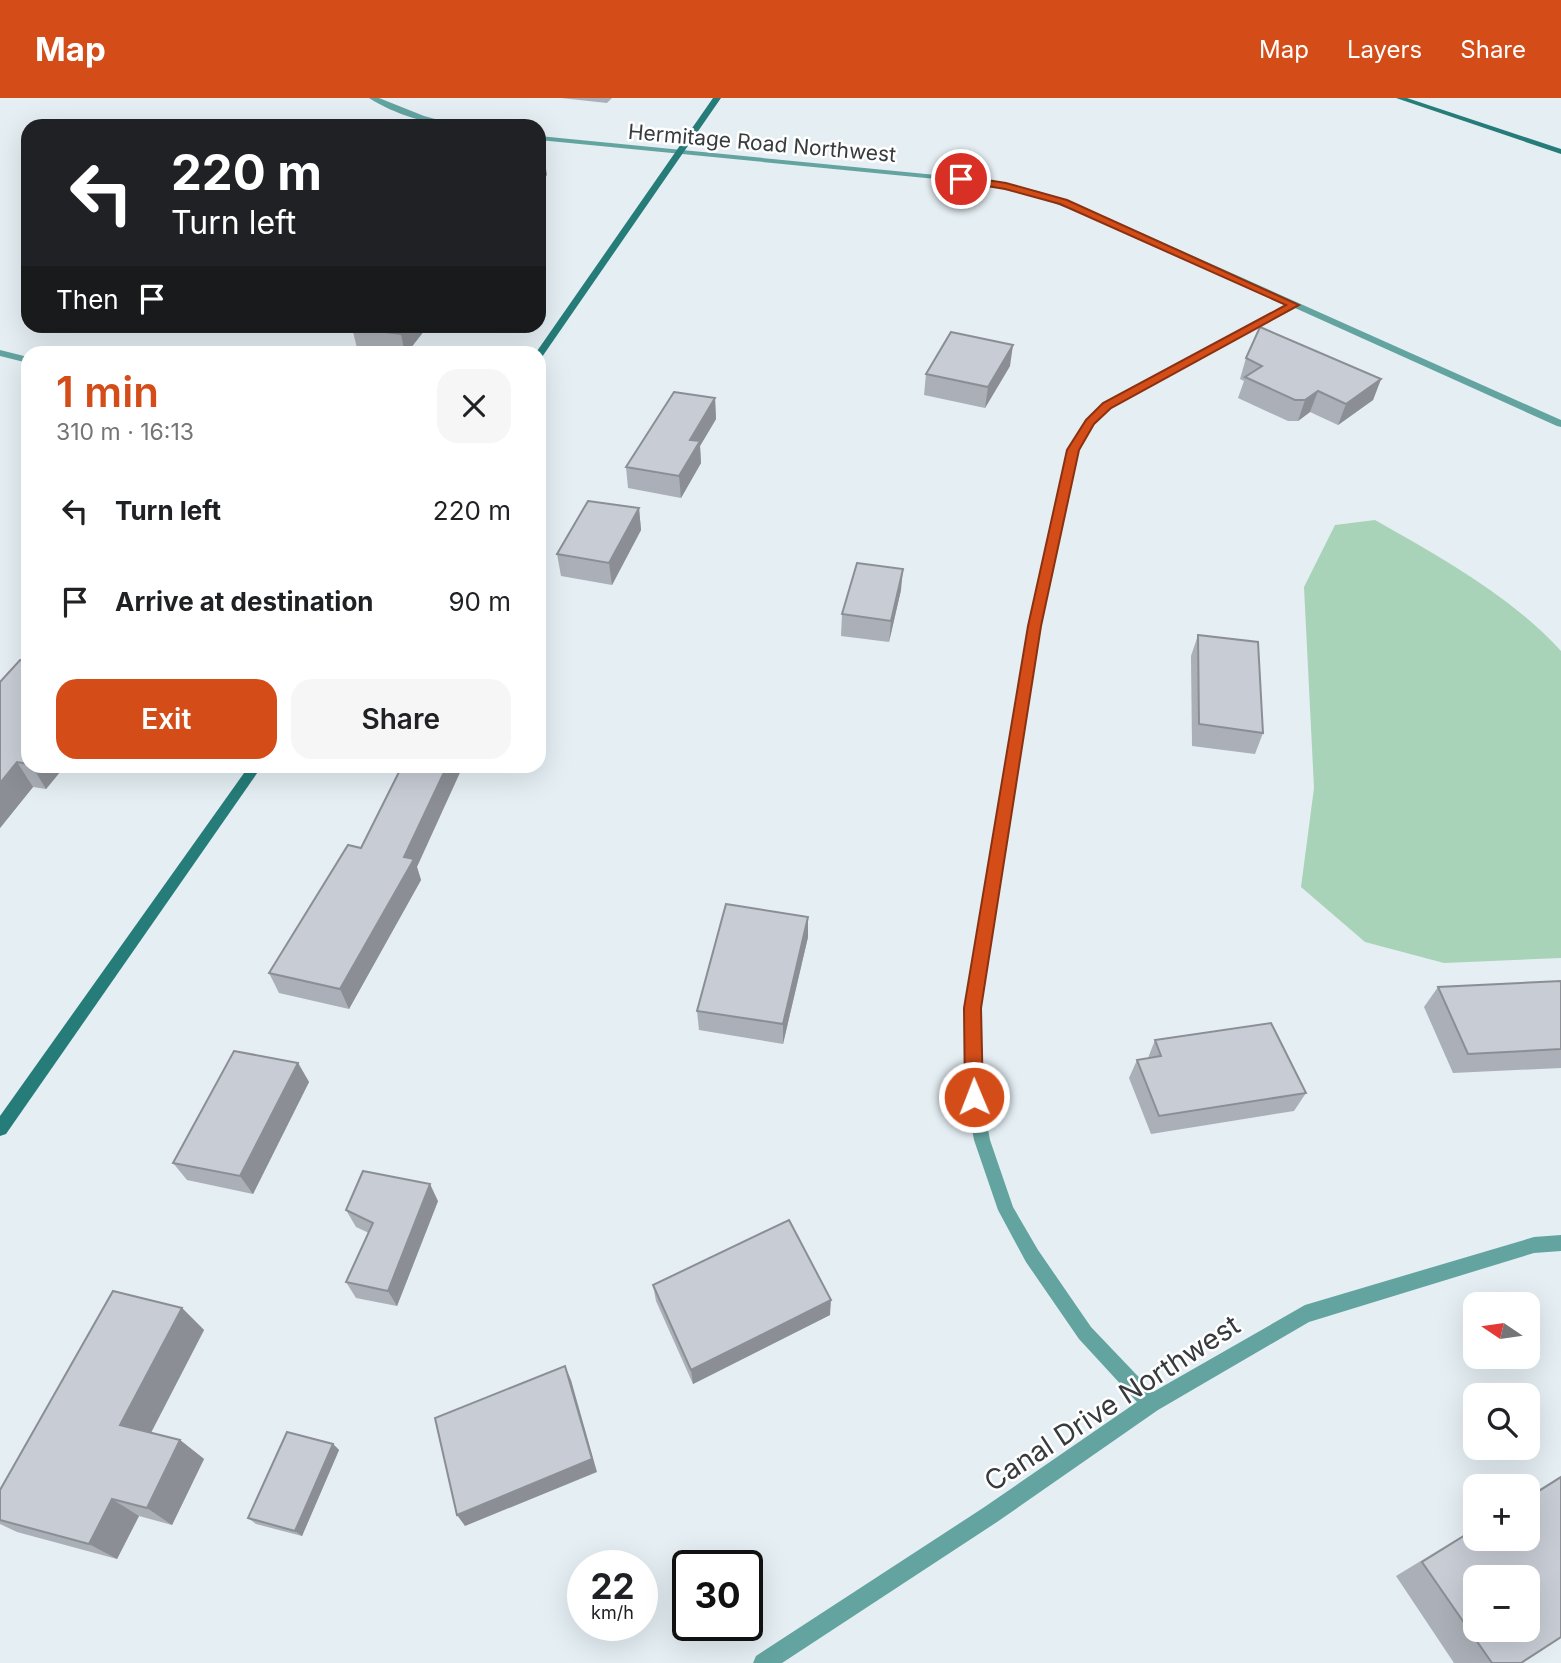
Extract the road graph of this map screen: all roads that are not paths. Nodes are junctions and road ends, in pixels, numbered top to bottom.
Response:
1 (373, 98) edge
2 (717, 98) edge
3 (1401, 98) edge
4 (426, 119) edge
5 (546, 139) edge
6 (1561, 152) edge
7 (678, 153) junction
8 (1294, 305) junction
9 (545, 346) edge
10 (0, 353) edge
11 (21, 358) edge
12 (1561, 424) edge
13 (251, 773) edge
14 (0, 1129) edge
15 (1561, 1243) edge
16 (1151, 1403) junction
17 (763, 1663) edge

1 - 4 street
2 - 7 main road
3 - 6 main road
5 - 7 street, Hermitage Road Northwest
7 - 8 street, Hermitage Road Northwest
7 - 9 main road
8 - 12 street, Hermitage Road Northwest
8 - 16 street
10 - 11 street
13 - 14 main road
15 - 16 street, Canal Drive Northwest
16 - 17 street, Canal Drive Northwest

